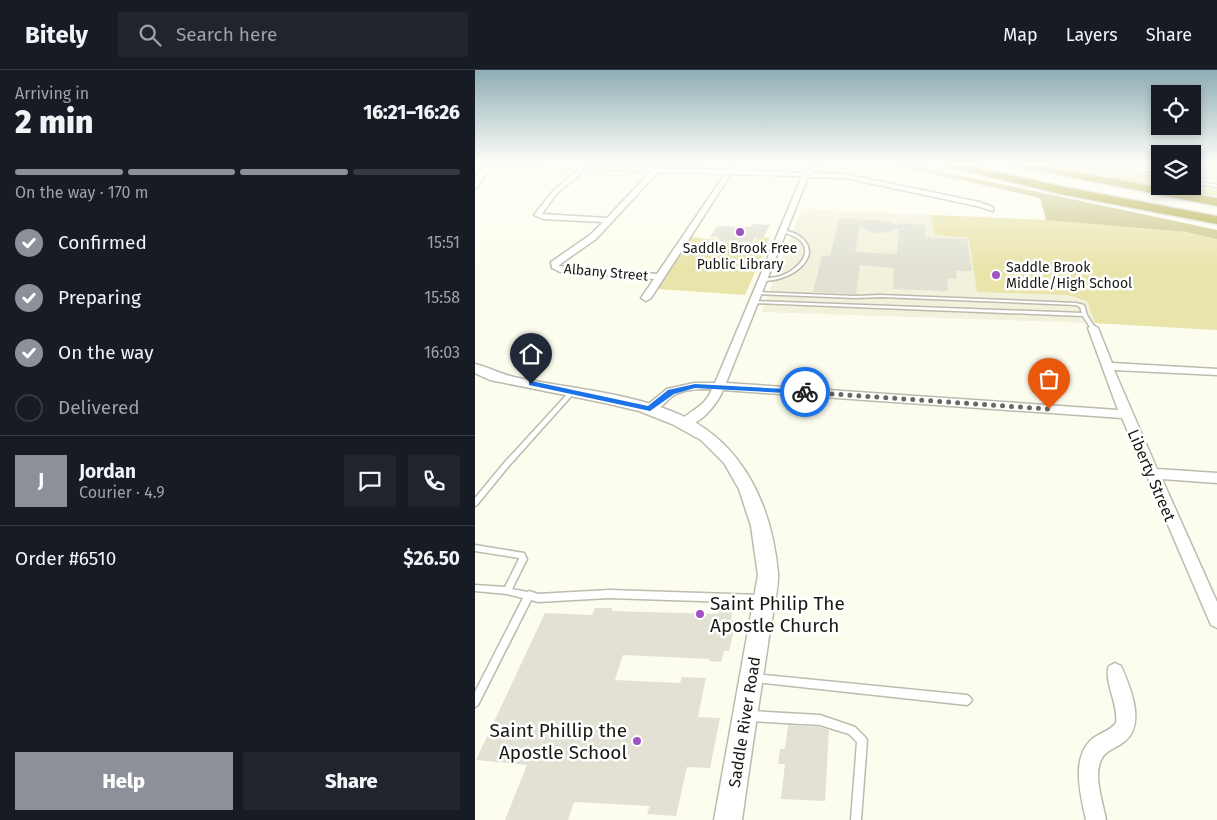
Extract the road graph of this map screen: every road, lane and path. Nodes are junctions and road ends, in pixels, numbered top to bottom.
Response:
1 (548, 199) edge
2 (629, 199) edge
3 (711, 199) edge
4 (796, 199) edge
5 (956, 199) edge
6 (1108, 199) edge
7 (1152, 199) edge
8 (1172, 199) edge
9 (1201, 199) edge
10 (1217, 202) edge
11 (1217, 208) edge
12 (990, 209) dead end
13 (1170, 212) junction
14 (1217, 212) edge
15 (609, 220) junction
16 (1217, 220) edge
17 (1217, 224) edge
18 (783, 231) junction
19 (683, 250) dead end
20 (763, 254) dead end
21 (660, 276) junction
22 (762, 280) junction
23 (757, 293) junction
24 (646, 298) dead end
25 (753, 302) junction
26 (1085, 315) junction
27 (1093, 328) joint
28 (1108, 366) junction
29 (475, 368) edge
30 (1217, 372) edge
31 (719, 386) junction
32 (573, 391) junction
33 (650, 409) junction
34 (1126, 414) junction
35 (686, 422) junction
36 (1152, 474) junction
37 (1217, 478) edge
38 (475, 504) edge
39 (475, 548) edge
40 (475, 588) edge
41 (507, 591) junction
42 (529, 595) junction
43 (764, 599) junction
44 (1217, 620) edge
45 (1115, 672) dead end
46 (751, 678) junction
47 (967, 700) dead end
48 (475, 702) edge
49 (745, 715) junction
50 (728, 820) edge
51 (856, 820) edge
52 (1095, 820) edge

1 - 15 street
2 - 15 street, Albany Street
3 - 21 street
4 - 18 street
5 - 12 street
6 - 13 highway
7 - 14 highway
8 - 11 highway
9 - 10 highway
13 - 16 highway
13 - 17 highway
15 - 21 street, Albany Street
18 - 22 street
18 - 22 lane
19 - 20 path
21 - 24 street
22 - 23 street
23 - 25 street
23 - 26 lane
25 - 26 lane
25 - 31 street
26 - 27 lane
27 - 28 street, Liberty Street
28 - 30 street
28 - 34 street, Liberty Street
29 - 32 street, Saddle River Road
31 - 33 street
31 - 34 street
31 - 35 street
32 - 33 street, Saddle River Road
32 - 38 lane
33 - 35 street, Saddle River Road
34 - 36 street, Liberty Street
35 - 43 street, Saddle River Road
36 - 37 street
36 - 44 street, Liberty Street
39 - 41 lane
40 - 41 lane
41 - 42 lane
42 - 43 lane
42 - 48 lane
43 - 46 street, Saddle River Road
45 - 52 street
46 - 47 lane
46 - 49 street, Saddle River Road
49 - 50 street, Saddle River Road
49 - 51 lane

